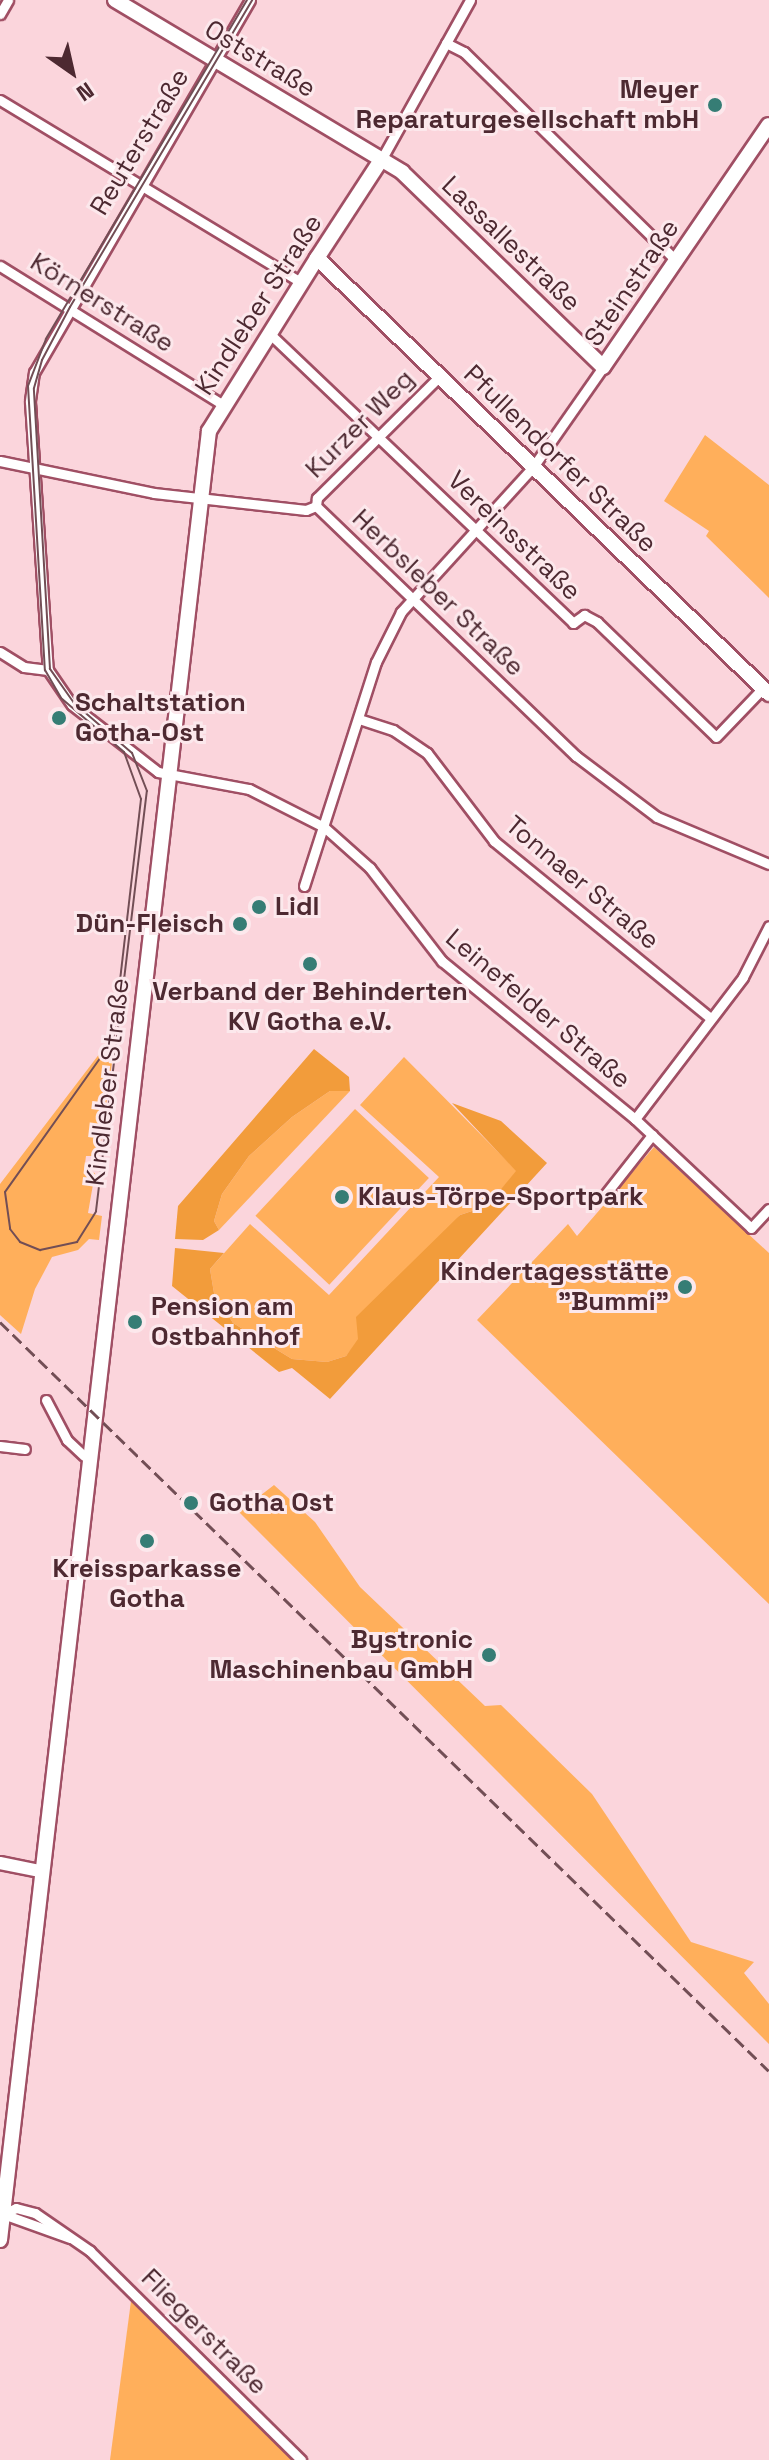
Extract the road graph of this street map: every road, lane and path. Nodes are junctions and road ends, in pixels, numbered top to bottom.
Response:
1 (8, 0) edge
2 (115, 0) edge
3 (250, 0) edge
4 (470, 0) edge
5 (0, 14) edge
6 (446, 43) junction
7 (214, 59) junction
8 (0, 100) edge
9 (769, 125) edge
10 (381, 160) junction
11 (140, 185) junction
12 (317, 258) junction
13 (676, 260) junction
14 (0, 266) edge
15 (302, 283) junction
16 (68, 306) junction
17 (270, 334) junction
18 (603, 367) junction
19 (440, 376) junction
20 (222, 404) junction
21 (377, 437) junction
22 (0, 461) edge
23 (34, 466) junction
24 (533, 467) junction
25 (201, 497) junction
26 (316, 506) junction
27 (474, 529) junction
28 (411, 599) junction
29 (0, 652) edge
30 (48, 670) junction
31 (766, 691) edge
32 (359, 719) junction
33 (170, 778) junction
34 (324, 827) junction
35 (769, 864) edge
36 (304, 886) dead end
37 (769, 926) edge
38 (710, 1018) junction
39 (635, 1119) junction
40 (652, 1135) junction
41 (604, 1196) dead end
42 (769, 1209) edge
43 (46, 1400) dead end
44 (0, 1446) edge
45 (25, 1449) dead end
46 (84, 1456) dead end
47 (0, 1863) edge
48 (40, 1871) junction
49 (3, 2214) junction
50 (73, 2239) junction
51 (0, 2240) edge
52 (301, 2460) edge

1 - 5 street
2 - 7 main road, Oststraße
3 - 7 street, Reuterstraße
4 - 6 street, Kindleber Straße
6 - 10 street, Kindleber Straße
6 - 13 street
7 - 10 main road, Oststraße
7 - 11 street, Reuterstraße
8 - 11 street
9 - 13 main road, Steinstraße
10 - 12 main road, Kindleber Straße
10 - 18 main road, Lassallestraße
11 - 15 street
11 - 16 street, Reuterstraße
12 - 15 main road, Kindleber Straße
12 - 19 main road, Pfullendorfer Straße
13 - 18 main road, Steinstraße
14 - 16 street, Körnerstraße
15 - 17 main road, Kindleber Straße
16 - 20 street, Körnerstraße
16 - 23 street, Reuterstraße
17 - 20 main road, Kindleber Straße
17 - 21 street, Vereinsstraße
18 - 24 street, Steinstraße
19 - 21 street, Kurzer Weg
19 - 24 main road, Pfullendorfer Straße
20 - 25 main road, Kindleber Straße
21 - 26 street, Kurzer Weg
21 - 27 street, Vereinsstraße
22 - 23 street, Herbsleber Straße
23 - 25 street, Herbsleber Straße
23 - 30 street, Reuterstraße
24 - 27 street, Steinstraße
24 - 31 main road, Pfullendorfer Straße
25 - 26 street, Herbsleber Straße
25 - 33 main road, Kindleber Straße
26 - 28 street, Herbsleber Straße
27 - 28 street, Steinstraße
27 - 31 street, Vereinsstraße
28 - 32 street, Steinstraße
28 - 35 street, Herbsleber Straße
29 - 30 street
30 - 33 street
32 - 34 street, Steinstraße
32 - 38 street, Tonnaer Straße
33 - 34 street, Leinefelder Straße
33 - 48 main road, Kindleber Straße
34 - 36 street, Steinstraße
34 - 39 street, Leinefelder Straße
37 - 38 street
38 - 39 street
39 - 40 street, Leinefelder Straße
40 - 41 street
40 - 42 street, Leinefelder Straße
43 - 46 street
44 - 45 street
47 - 48 street
48 - 49 main road, Kindleber Straße
49 - 50 street, Fliegerstraße
49 - 50 street, Fliegerstraße
49 - 51 main road, Kindleber Straße
50 - 52 street, Fliegerstraße

